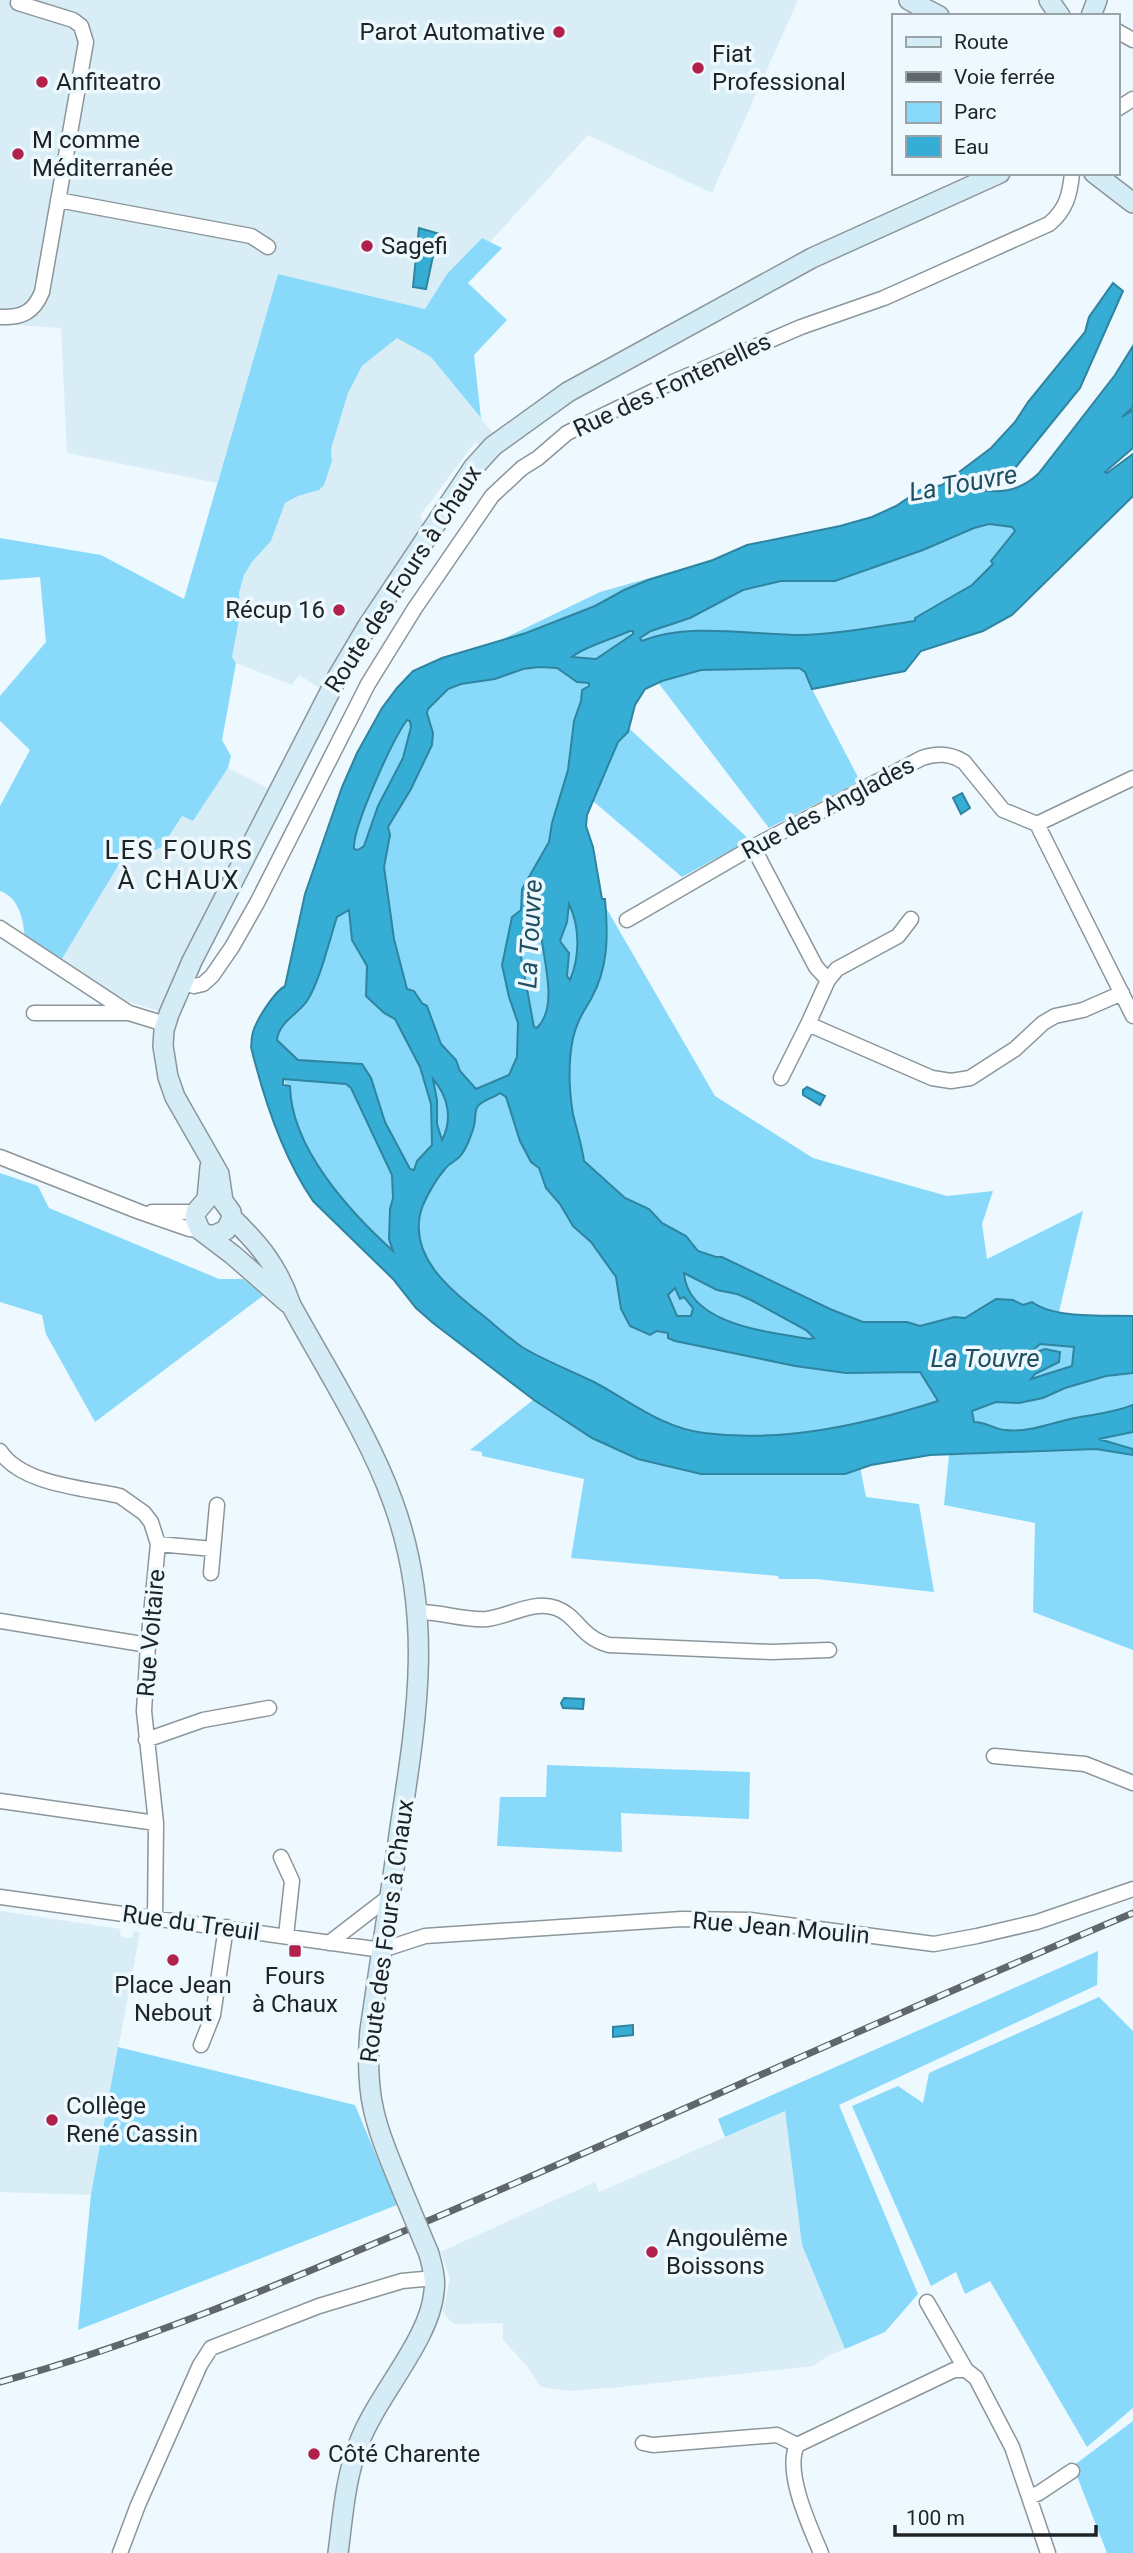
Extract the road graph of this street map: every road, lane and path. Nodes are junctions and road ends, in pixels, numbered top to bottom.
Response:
1 (909, 0) edge
2 (933, 0) edge
3 (19, 1) edge
4 (935, 14) edge
5 (954, 14) edge
6 (996, 175) edge
7 (1072, 175) edge
8 (1097, 175) edge
9 (1117, 175) edge
10 (1133, 188) edge
11 (58, 200) junction
12 (1133, 202) edge
13 (268, 247) dead end
14 (0, 317) edge
15 (1133, 778) edge
16 (1037, 824) junction
17 (753, 847) junction
18 (911, 919) dead end
19 (627, 920) dead end
20 (0, 928) edge
21 (828, 979) junction
22 (182, 982) junction
23 (1122, 993) junction
24 (34, 1013) dead end
25 (129, 1013) junction
26 (1133, 1016) edge
27 (165, 1024) junction
28 (808, 1024) junction
29 (781, 1079) dead end
30 (0, 1157) edge
31 (211, 1216) junction
32 (291, 1305) junction
33 (0, 1451) edge
34 (217, 1505) dead end
35 (158, 1544) junction
36 (214, 1549) junction
37 (211, 1573) dead end
38 (417, 1612) junction
39 (0, 1621) edge
40 (148, 1646) junction
41 (829, 1650) dead end
42 (269, 1708) dead end
43 (146, 1740) junction
44 (994, 1756) dead end
45 (1133, 1783) edge
46 (0, 1801) edge
47 (156, 1823) junction
48 (281, 1857) dead end
49 (1133, 1889) edge
50 (390, 1896) junction
51 (0, 1897) edge
52 (155, 1918) junction
53 (226, 1927) junction
54 (286, 1936) junction
55 (329, 1943) junction
56 (382, 1950) junction
57 (201, 2045) dead end
58 (435, 2278) junction
59 (927, 2302) dead end
60 (966, 2370) junction
61 (643, 2443) dead end
62 (797, 2445) junction
63 (1072, 2471) dead end
64 (1029, 2497) junction
65 (120, 2553) edge
66 (338, 2553) edge
67 (821, 2553) edge
68 (1048, 2553) edge

1 - 4 street
2 - 5 street
3 - 11 street
6 - 22 street, Route des Fours à Chaux
7 - 22 street, Rue des Fontenelles
8 - 12 street
9 - 10 street
11 - 13 street
11 - 14 street
15 - 16 street
16 - 17 street, Rue des Anglades
16 - 23 street
17 - 19 street, Rue des Anglades
17 - 21 street
18 - 21 street
20 - 25 street
21 - 28 street
22 - 27 street, Route des Fours à Chaux
23 - 26 street
23 - 28 street
24 - 25 street
25 - 27 street
27 - 31 street, Route des Fours à Chaux
28 - 29 street
30 - 31 street
31 - 32 street, Route des Fours à Chaux
31 - 32 street, Route des Fours à Chaux
32 - 38 street, Route des Fours à Chaux
33 - 35 street, Rue Voltaire
34 - 36 street
35 - 36 street
35 - 40 street, Rue Voltaire
36 - 37 street
38 - 41 street
38 - 50 street, Route des Fours à Chaux
39 - 40 street
40 - 43 street, Rue Voltaire
42 - 43 street
43 - 47 street, Rue Voltaire
44 - 45 street
46 - 47 street
47 - 52 street, Rue Voltaire
48 - 54 street
49 - 56 street, Rue Jean Moulin
50 - 55 street
50 - 56 street, Route des Fours à Chaux
51 - 52 street, Rue du Treuil
52 - 53 street, Rue du Treuil
53 - 54 street, Rue du Treuil
53 - 57 street
54 - 55 street, Rue du Treuil
55 - 56 street, Rue du Treuil
56 - 58 street, Route des Fours à Chaux, bridge
58 - 65 street
58 - 66 street, Route des Fours à Chaux
59 - 60 street
60 - 62 street
60 - 64 street
61 - 62 street
62 - 67 street
63 - 64 street
64 - 68 street

